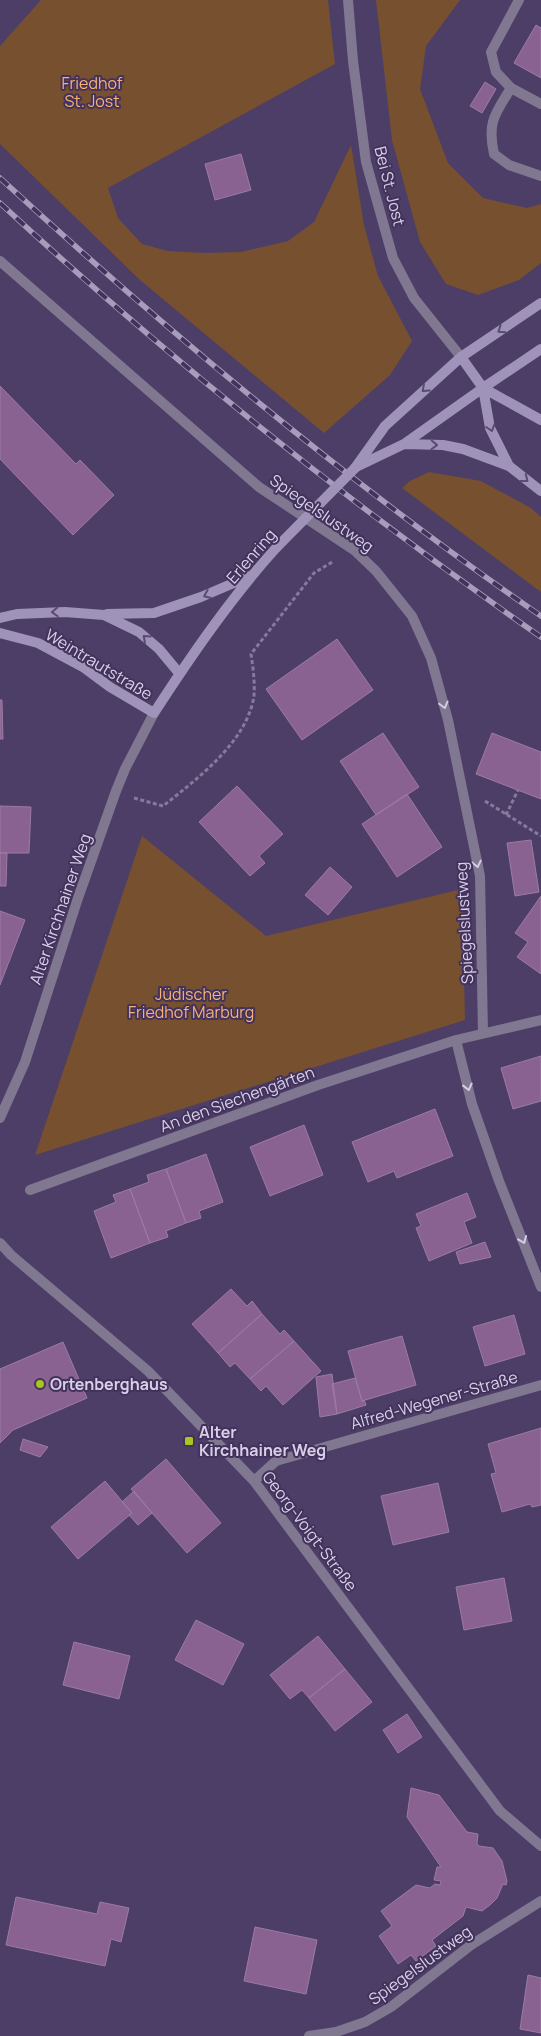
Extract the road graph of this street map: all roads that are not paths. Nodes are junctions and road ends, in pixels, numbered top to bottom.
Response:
1 (348, 0) edge
2 (519, 0) edge
3 (511, 88) junction
4 (541, 104) edge
5 (541, 176) edge
6 (0, 261) edge
7 (541, 303) edge
8 (541, 349) edge
9 (461, 357) junction
10 (483, 388) junction
11 (541, 416) edge
12 (404, 444) junction
13 (508, 466) junction
14 (355, 468) junction
15 (541, 491) edge
16 (251, 575) junction
17 (104, 614) junction
18 (0, 618) edge
19 (0, 633) edge
20 (180, 673) junction
21 (154, 713) junction
22 (541, 1020) edge
23 (483, 1032) junction
24 (456, 1040) junction
25 (0, 1118) edge
26 (30, 1190) dead end
27 (0, 1243) edge
28 (541, 1287) edge
29 (541, 1385) edge
30 (254, 1481) junction
31 (541, 1846) edge
32 (541, 1901) edge
33 (309, 2036) edge

1 - 9 street, Bei St. Jost
2 - 3 street
3 - 4 street
3 - 5 street
6 -> 23 street, Spiegelslustweg
7 -> 9 main road, Erlenring
8 - 10 main road, Erlenring
9 - 10 main road
9 -> 14 main road, Erlenring
10 - 11 main road
10 - 12 main road, Erlenring
10 -> 13 main road
12 -> 13 main road
12 - 14 main road, Erlenring
13 -> 15 main road
14 - 16 main road, Erlenring, bridge
16 -> 17 main road
16 - 20 main road, Erlenring
17 -> 18 main road, Weintrautstraße
20 -> 17 main road, Weintrautstraße
19 - 21 main road, Weintrautstraße
20 - 21 main road, Erlenring
21 - 25 street, Alter Kirchhainer Weg
22 - 23 street
23 - 24 street
24 - 26 street, An den Siechengärten
24 -> 28 street
27 - 30 street, Georg-Voigt-Straße
29 - 30 street, Alfred-Wegener-Straße
30 - 31 street, Georg-Voigt-Straße
32 - 33 street, Spiegelslustweg

